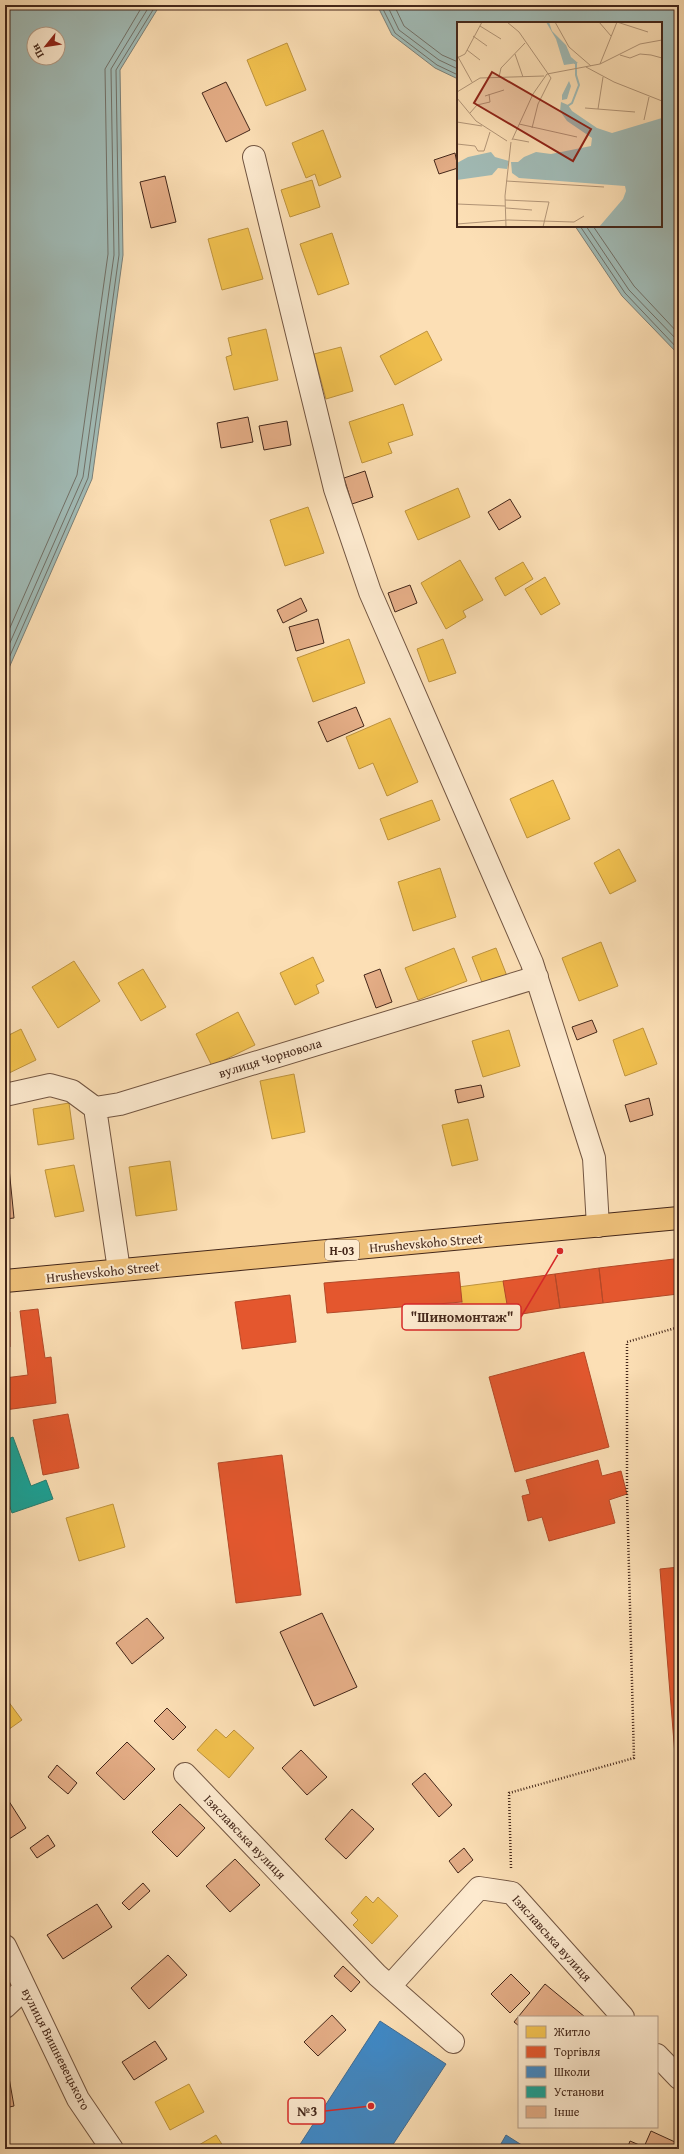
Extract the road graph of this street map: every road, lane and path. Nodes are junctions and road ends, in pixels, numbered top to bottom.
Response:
1 (254, 157) dead end
2 (537, 977) junction
3 (5, 1095) edge
4 (95, 1108) junction
5 (679, 1218) edge
6 (598, 1226) junction
7 (119, 1270) junction
8 (5, 1281) edge
9 (679, 1327) edge
10 (185, 1774) dead end
11 (512, 1892) junction
12 (5, 1946) edge
13 (390, 1986) junction
14 (25, 1988) junction
15 (5, 2007) edge
16 (622, 2016) edge
17 (453, 2042) dead end
18 (658, 2056) edge
19 (679, 2078) edge
20 (112, 2149) edge

1 - 2 street
2 - 4 street, вулиця Чорновола
2 - 6 street
3 - 4 street
4 - 7 street
5 - 6 main road, Hrushevskoho Street / Н-03
6 - 7 main road, Hrushevskoho Street / Н-03
7 - 8 main road, Hrushevskoho Street / Н-03
9 - 11 path
10 - 13 street, Ізяславська вулиця
11 - 13 street, Ізяславська вулиця
11 - 16 street, Ізяславська вулиця
12 - 14 street, вулиця Вишневецького
13 - 17 street, Ізяславська вулиця
14 - 15 street
14 - 20 street, вулиця Вишневецького
18 - 19 street

